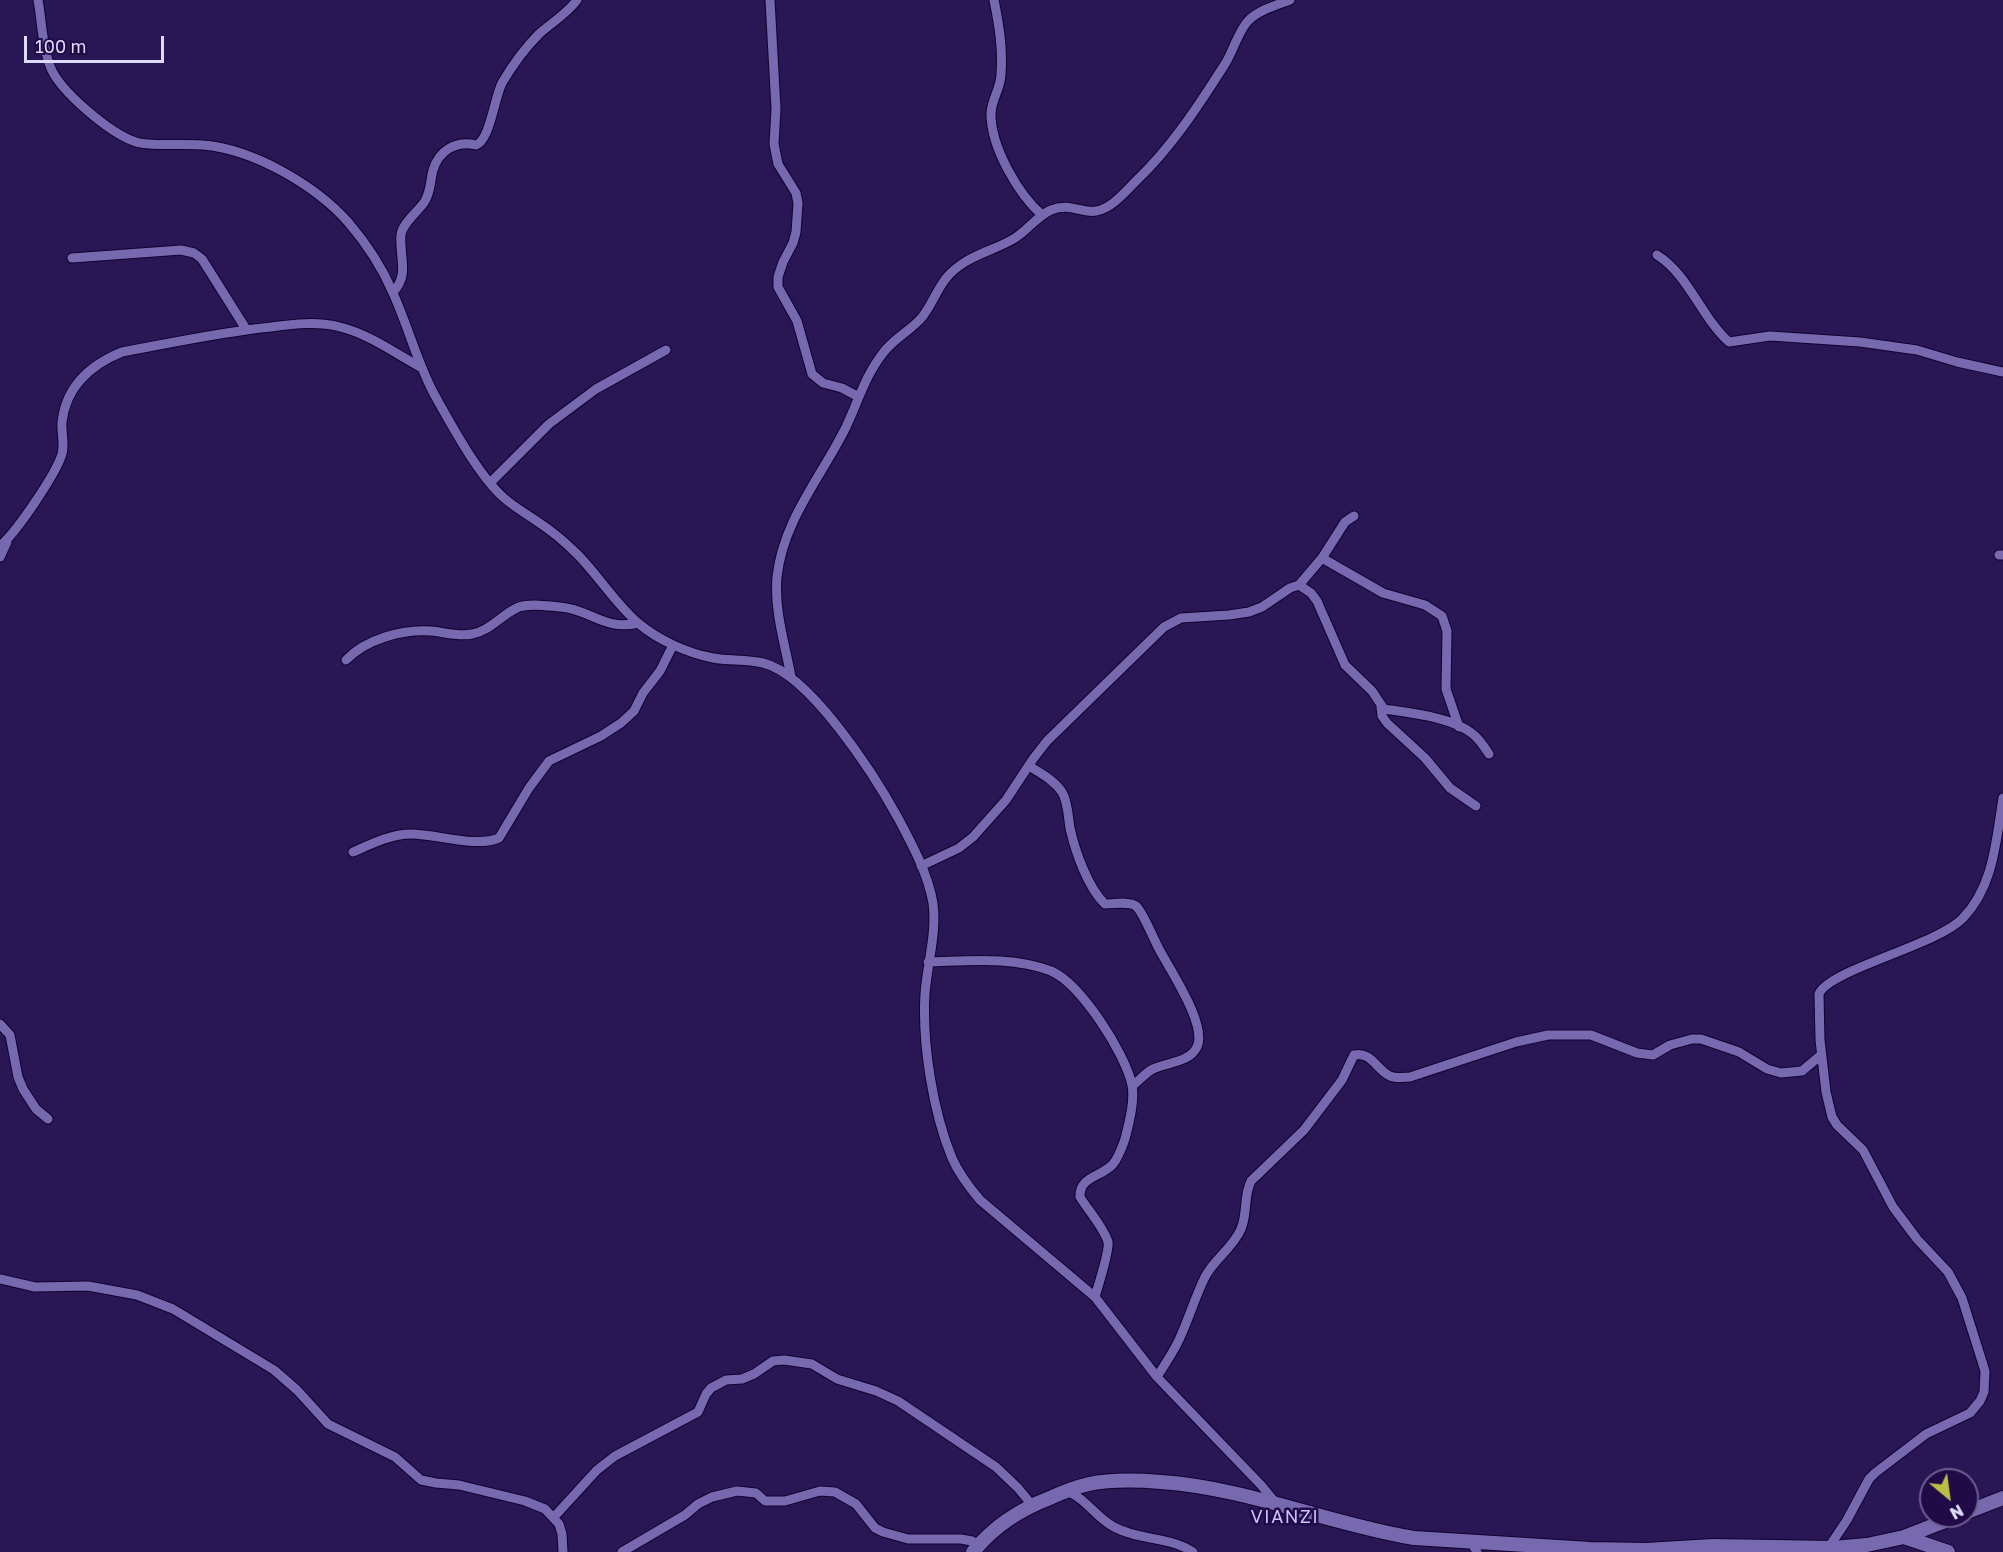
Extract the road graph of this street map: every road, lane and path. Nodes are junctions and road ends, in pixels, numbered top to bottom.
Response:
1 (38, 0) edge
2 (577, 0) edge
3 (770, 0) edge
4 (994, 0) edge
5 (1290, 0) edge
6 (1042, 215) junction
7 (1657, 255) dead end
8 (72, 258) dead end
9 (393, 292) junction
10 (246, 329) junction
11 (666, 350) dead end
12 (422, 368) junction
13 (2003, 372) edge
14 (857, 396) junction
15 (490, 483) junction
16 (1354, 516) dead end
17 (8, 540) junction
18 (0, 546) edge
19 (0, 557) edge
20 (1322, 558) junction
21 (1299, 585) junction
22 (638, 624) junction
23 (674, 645) junction
24 (346, 660) dead end
25 (791, 677) junction
26 (1381, 707) junction
27 (1459, 727) junction
28 (1489, 754) dead end
29 (1029, 766) junction
30 (2003, 798) edge
31 (1476, 806) dead end
32 (353, 852) dead end
33 (921, 866) junction
34 (928, 962) junction
35 (0, 1024) edge
36 (1821, 1055) junction
37 (1132, 1086) junction
38 (48, 1119) dead end
39 (0, 1280) edge
40 (1095, 1298) junction
41 (1157, 1377) junction
42 (1067, 1491) junction
43 (2003, 1498) edge
44 (1275, 1502) junction
45 (1032, 1505) junction
46 (1979, 1507) edge
47 (554, 1517) junction
48 (1927, 1528) edge
49 (1904, 1537) junction
50 (1474, 1547) edge
51 (975, 1549) edge
52 (1748, 1549) edge
53 (1831, 1549) edge
54 (1646, 1551) edge
55 (563, 1552) edge
56 (622, 1552) edge
57 (1193, 1552) edge
58 (1948, 1552) edge

1 - 9 street
2 - 9 street
3 - 14 street
4 - 6 street
5 - 6 street
6 - 14 street
7 - 13 street
8 - 10 street
9 - 12 street
10 - 12 street
10 - 17 street
11 - 15 street
12 - 15 street
14 - 25 street
15 - 22 street
16 - 20 street
17 - 18 street
17 - 19 street
20 - 21 street
20 - 27 street
21 - 26 street
21 - 29 street
22 - 23 street
22 - 24 street
23 - 25 street
23 - 32 street
25 - 33 street
26 - 27 street
26 - 31 street
27 - 28 street
29 - 33 street
29 - 37 street
30 - 36 street
33 - 34 street
34 - 37 street
34 - 40 street
35 - 38 street
36 - 41 street
36 - 53 street
37 - 40 street
39 - 47 street
40 - 41 street
41 - 44 street
42 - 44 street
42 - 45 street
42 - 57 street
43 - 46 street
44 - 50 street
45 - 47 street
45 - 51 street
47 - 55 street
48 - 49 street
49 - 53 street
49 - 58 street
50 - 54 street
51 - 56 street
52 - 53 street
52 - 54 street

